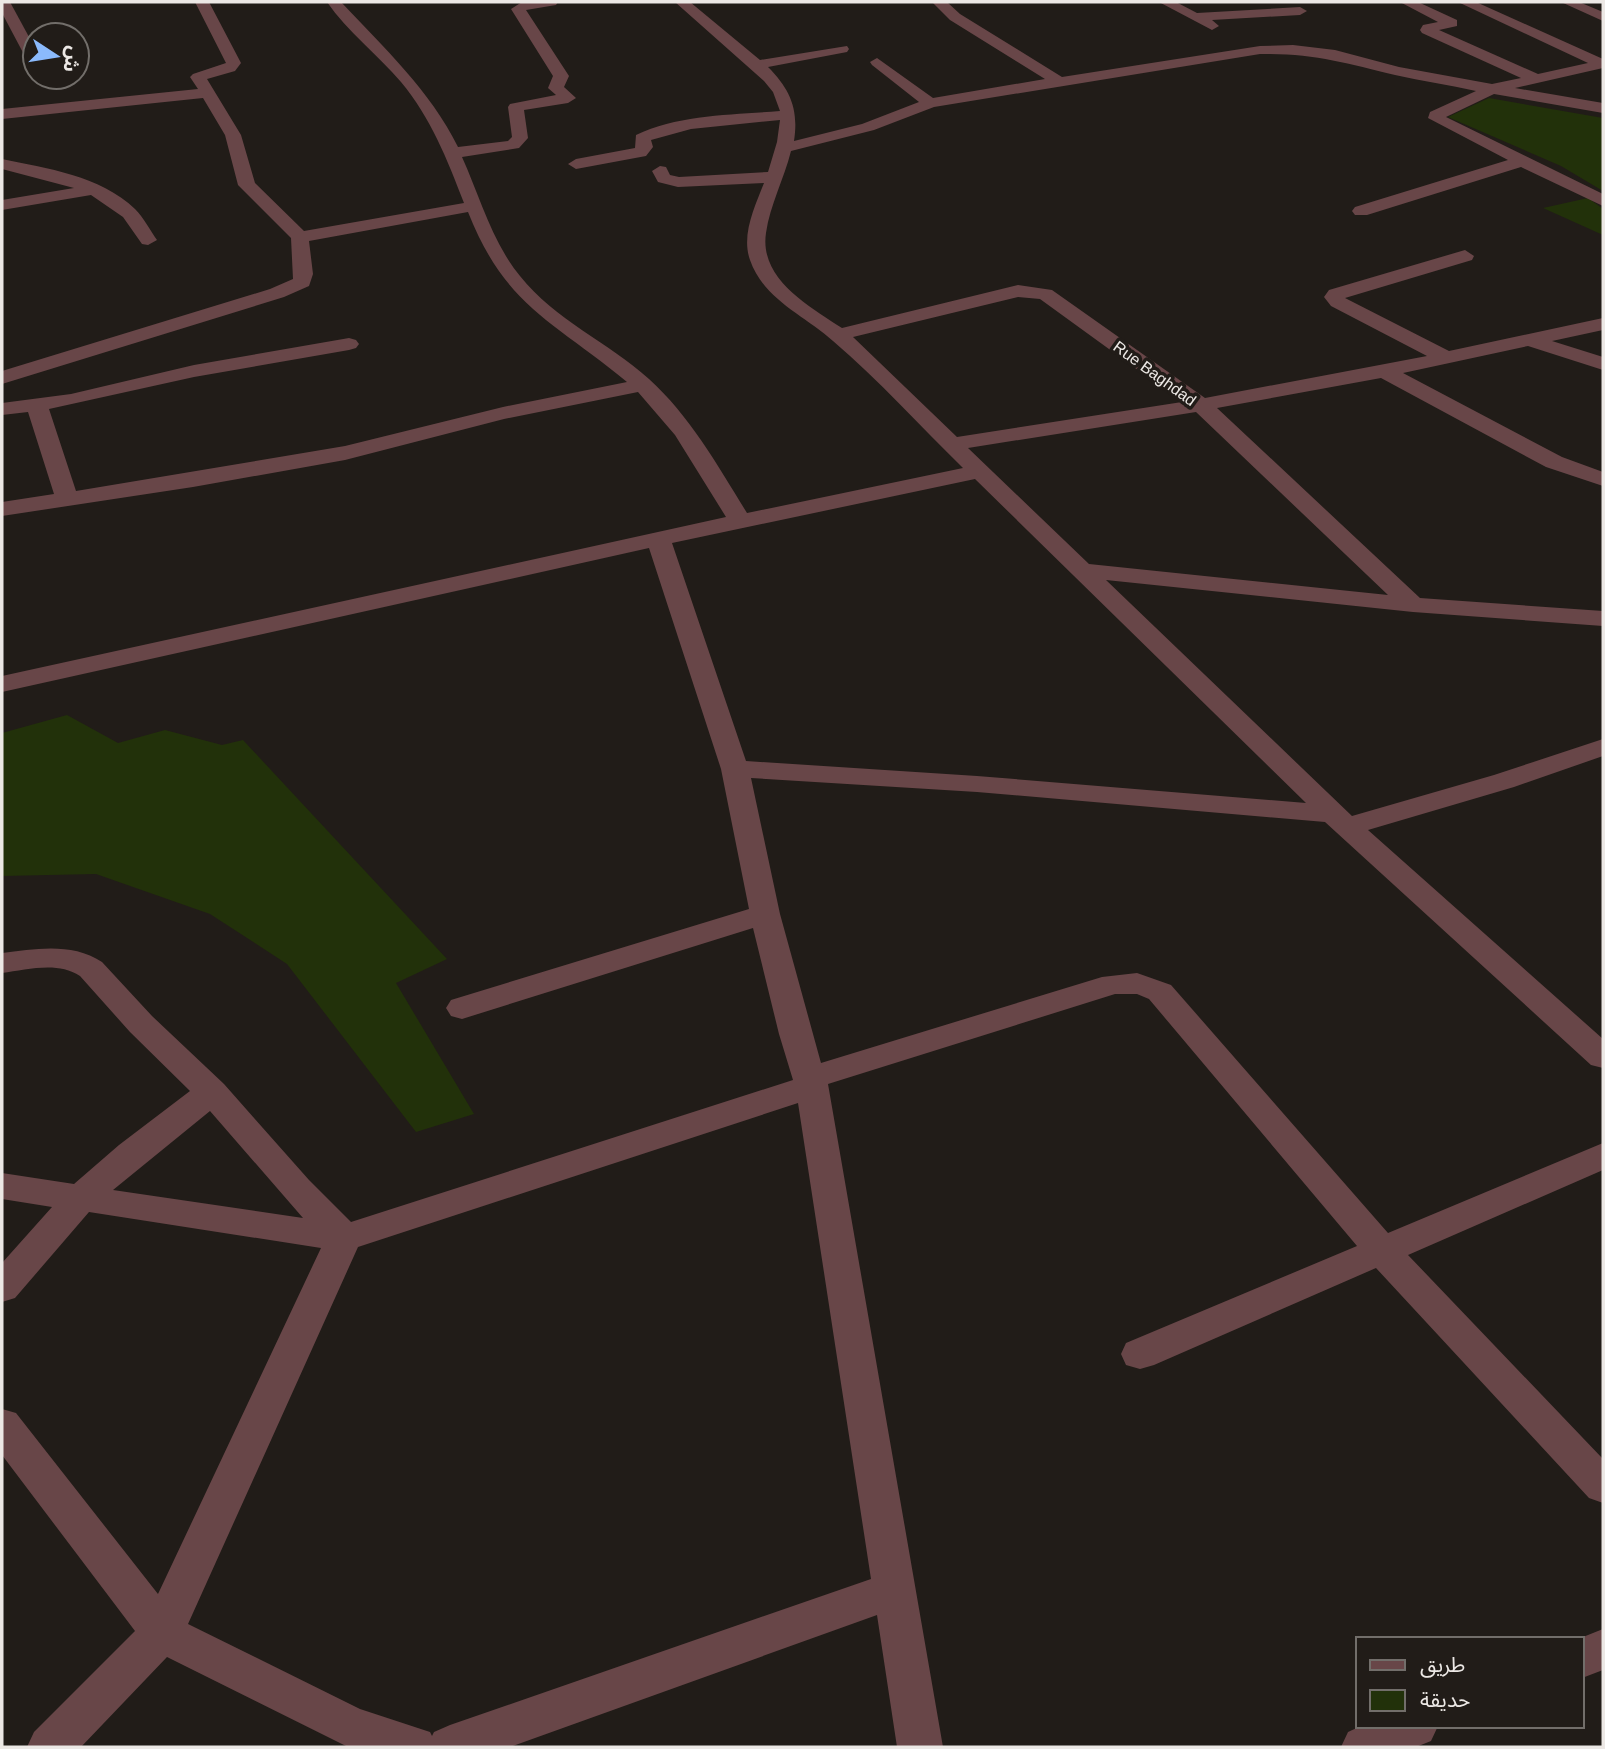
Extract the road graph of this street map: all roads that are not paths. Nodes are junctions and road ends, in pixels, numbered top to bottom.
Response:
1 (3, 2) edge
2 (202, 2) edge
3 (334, 2) edge
4 (551, 2) edge
5 (682, 2) edge
6 (939, 2) edge
7 (1166, 2) edge
8 (1407, 2) edge
9 (1465, 2) edge
10 (1568, 2) edge
11 (1300, 10) dead end
12 (1194, 17) junction
13 (1603, 17) edge
14 (21, 36) edge
15 (842, 49) dead end
16 (1260, 50) junction
17 (877, 62) dead end
18 (1603, 64) edge
19 (756, 65) junction
20 (1539, 80) junction
21 (1060, 82) junction
22 (1492, 89) junction
23 (209, 93) junction
24 (930, 103) junction
25 (1603, 108) edge
26 (2, 114) edge
27 (787, 115) junction
28 (785, 148) junction
29 (453, 153) junction
30 (1525, 160) junction
31 (576, 163) dead end
32 (2, 164) edge
33 (660, 171) dead end
34 (775, 177) junction
35 (94, 190) junction
36 (1603, 201) edge
37 (2, 205) edge
38 (474, 206) junction
39 (1360, 211) dead end
40 (300, 237) junction
41 (148, 240) dead end
42 (1465, 256) dead end
43 (1603, 324) edge
44 (839, 335) junction
45 (1532, 341) junction
46 (349, 344) dead end
47 (1445, 357) junction
48 (1603, 364) edge
49 (1384, 371) junction
50 (2, 378) edge
51 (642, 384) junction
52 (1201, 405) junction
53 (37, 406) junction
54 (2, 409) edge
55 (952, 444) junction
56 (981, 471) junction
57 (1603, 479) edge
58 (67, 498) junction
59 (2, 509) edge
60 (740, 521) junction
61 (659, 541) junction
62 (1079, 570) junction
63 (1413, 605) junction
64 (1603, 619) edge
65 (2, 684) edge
66 (1603, 747) edge
67 (735, 769) junction
68 (1341, 821) junction
69 (765, 914) junction
70 (2, 963) edge
71 (462, 1008) dead end
72 (1603, 1057) edge
73 (811, 1082) junction
74 (212, 1092) junction
75 (1603, 1156) edge
76 (2, 1186) edge
77 (81, 1198) junction
78 (344, 1238) junction
79 (1383, 1252) junction
80 (2, 1288) edge
81 (1140, 1354) dead end
82 (2, 1425) edge
83 (1603, 1486) edge
84 (892, 1591) junction
85 (162, 1633) junction
86 (1603, 1649) edge
87 (1584, 1657) edge
88 (1410, 1728) edge
89 (50, 1747) edge
90 (414, 1747) edge
91 (450, 1747) edge
92 (920, 1747) edge
93 (1364, 1747) edge

1 - 14 street
2 - 23 street
3 - 29 street
4 - 29 street
5 - 19 street
6 - 21 street
7 - 12 street
8 - 20 street
9 - 18 street
10 - 13 street
11 - 12 street
12 - 16 street
15 - 19 street
16 - 21 street
16 - 22 street
17 - 24 street
18 - 20 street
19 - 27 street
20 - 22 street
21 - 24 street
22 - 25 street
22 - 30 street
23 - 26 street
23 - 40 street
24 - 28 street
27 - 28 street
27 - 31 street
28 - 34 street
29 - 38 street
30 - 36 street
30 - 39 street
32 - 35 street
33 - 34 street
34 - 44 street
35 - 37 street
35 - 41 street
38 - 40 street
38 - 51 street
40 - 50 street
42 - 47 street
43 - 45 street
44 - 52 street, Rue Baghdad
44 - 55 street
45 - 47 street
45 - 48 street
46 - 53 street
47 - 49 street
49 - 52 street
49 - 57 street
51 - 58 street
51 - 60 street
52 - 55 street
52 - 63 street, Rue Baghdad
53 - 54 street
53 - 58 street
55 - 56 street
56 - 60 street
56 - 62 street
58 - 59 street
60 - 61 street
61 - 65 street
61 - 67 street
62 - 63 street
62 - 68 street
63 - 64 street
66 - 68 street
67 - 68 street
67 - 69 street
68 - 72 street
69 - 71 street
69 - 73 street
70 - 74 street
73 - 78 street
73 - 79 street
73 - 84 street
74 - 77 street
74 - 78 street
75 - 79 street
76 - 77 street
77 - 78 street
77 - 80 street
78 - 85 street
79 - 81 street
79 - 83 street
82 - 85 street
84 - 91 street
84 - 92 street
85 - 89 street
85 - 90 street
86 - 87 street
88 - 93 street

